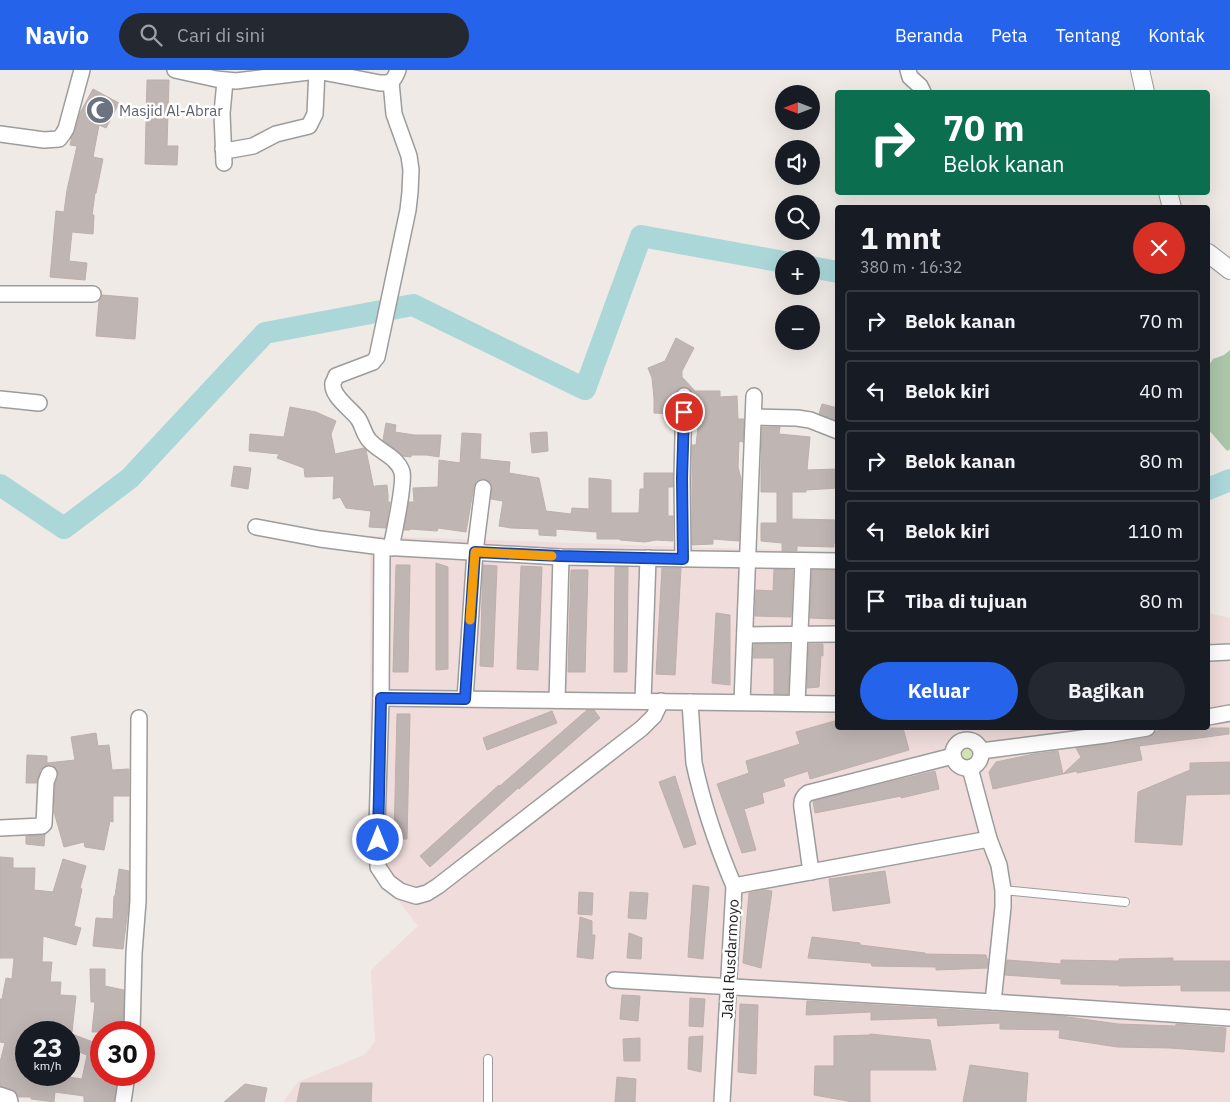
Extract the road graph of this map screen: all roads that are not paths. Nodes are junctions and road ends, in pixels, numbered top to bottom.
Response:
1 (82, 70) edge
2 (175, 70) edge
3 (317, 70) edge
4 (908, 70) edge
5 (1140, 70) edge
6 (395, 76) edge
7 (225, 81) junction
8 (922, 90) edge
9 (1145, 90) edge
10 (0, 134) edge
11 (1210, 255) edge
12 (1230, 270) edge
13 (0, 294) edge
14 (94, 294) dead end
15 (684, 396) dead end
16 (754, 396) dead end
17 (0, 399) edge
18 (39, 403) dead end
19 (754, 417) junction
20 (835, 430) edge
21 (483, 488) dead end
22 (256, 528) dead end
23 (386, 547) junction
24 (475, 552) junction
25 (560, 556) junction
26 (648, 558) junction
27 (683, 559) junction
28 (748, 560) junction
29 (803, 561) junction
30 (835, 561) edge
31 (835, 634) edge
32 (745, 635) junction
33 (801, 635) junction
34 (1230, 652) edge
35 (1210, 653) edge
36 (381, 698) junction
37 (465, 699) junction
38 (557, 700) junction
39 (643, 701) junction
40 (662, 702) junction
41 (690, 702) junction
42 (742, 702) junction
43 (797, 703) junction
44 (835, 704) edge
45 (1230, 713) edge
46 (1210, 717) edge
47 (139, 718) dead end
48 (1133, 730) edge
49 (981, 751) junction
50 (953, 756) junction
51 (970, 768) junction
52 (48, 774) dead end
53 (0, 828) edge
54 (989, 839) junction
55 (811, 872) junction
56 (734, 886) junction
57 (1003, 890) junction
58 (1125, 902) dead end
59 (614, 980) dead end
60 (729, 986) junction
61 (993, 1002) junction
62 (1230, 1018) edge
63 (132, 1021) edge
64 (488, 1059) dead end
65 (126, 1086) edge
66 (0, 1095) edge
67 (10, 1102) edge
68 (123, 1102) edge
69 (488, 1102) edge
70 (722, 1102) edge

1 - 10 street
2 - 7 street
3 - 6 street
3 - 7 street
3 - 7 street
4 - 8 street
5 - 9 street
6 - 23 street
11 - 12 street
13 - 14 street
15 - 27 street
16 - 19 street
17 - 18 street
19 - 20 street
19 - 28 street
21 - 24 street
22 - 23 street
23 - 24 street
23 - 36 street
24 - 25 street
24 - 37 street
25 - 26 street
25 - 38 street
26 - 27 street
26 - 39 street
27 - 28 street
28 - 29 street
28 - 32 street
29 - 30 street
29 - 33 street
31 - 33 street
32 - 33 street
32 - 42 street
33 - 43 street
34 - 35 street
36 - 37 street
36 - 40 street
37 - 38 street
38 - 39 street
39 - 40 street
40 - 41 street
41 - 42 street
41 - 56 street, Jalal Rusdarmoyo
42 - 43 street
43 - 44 street
45 - 46 street
47 - 63 street
48 - 49 street
49 - 50 street
49 - 51 street
50 - 51 street
50 - 55 street
51 - 54 street
52 - 53 street
54 - 55 street
54 - 57 street
55 - 56 street
56 - 60 street, Jalal Rusdarmoyo
57 - 58 lane
57 - 61 street
59 - 60 street
60 - 61 street
60 - 70 street, Jalal Rusdarmoyo
61 - 62 street
64 - 69 lane
65 - 68 street
66 - 67 street

